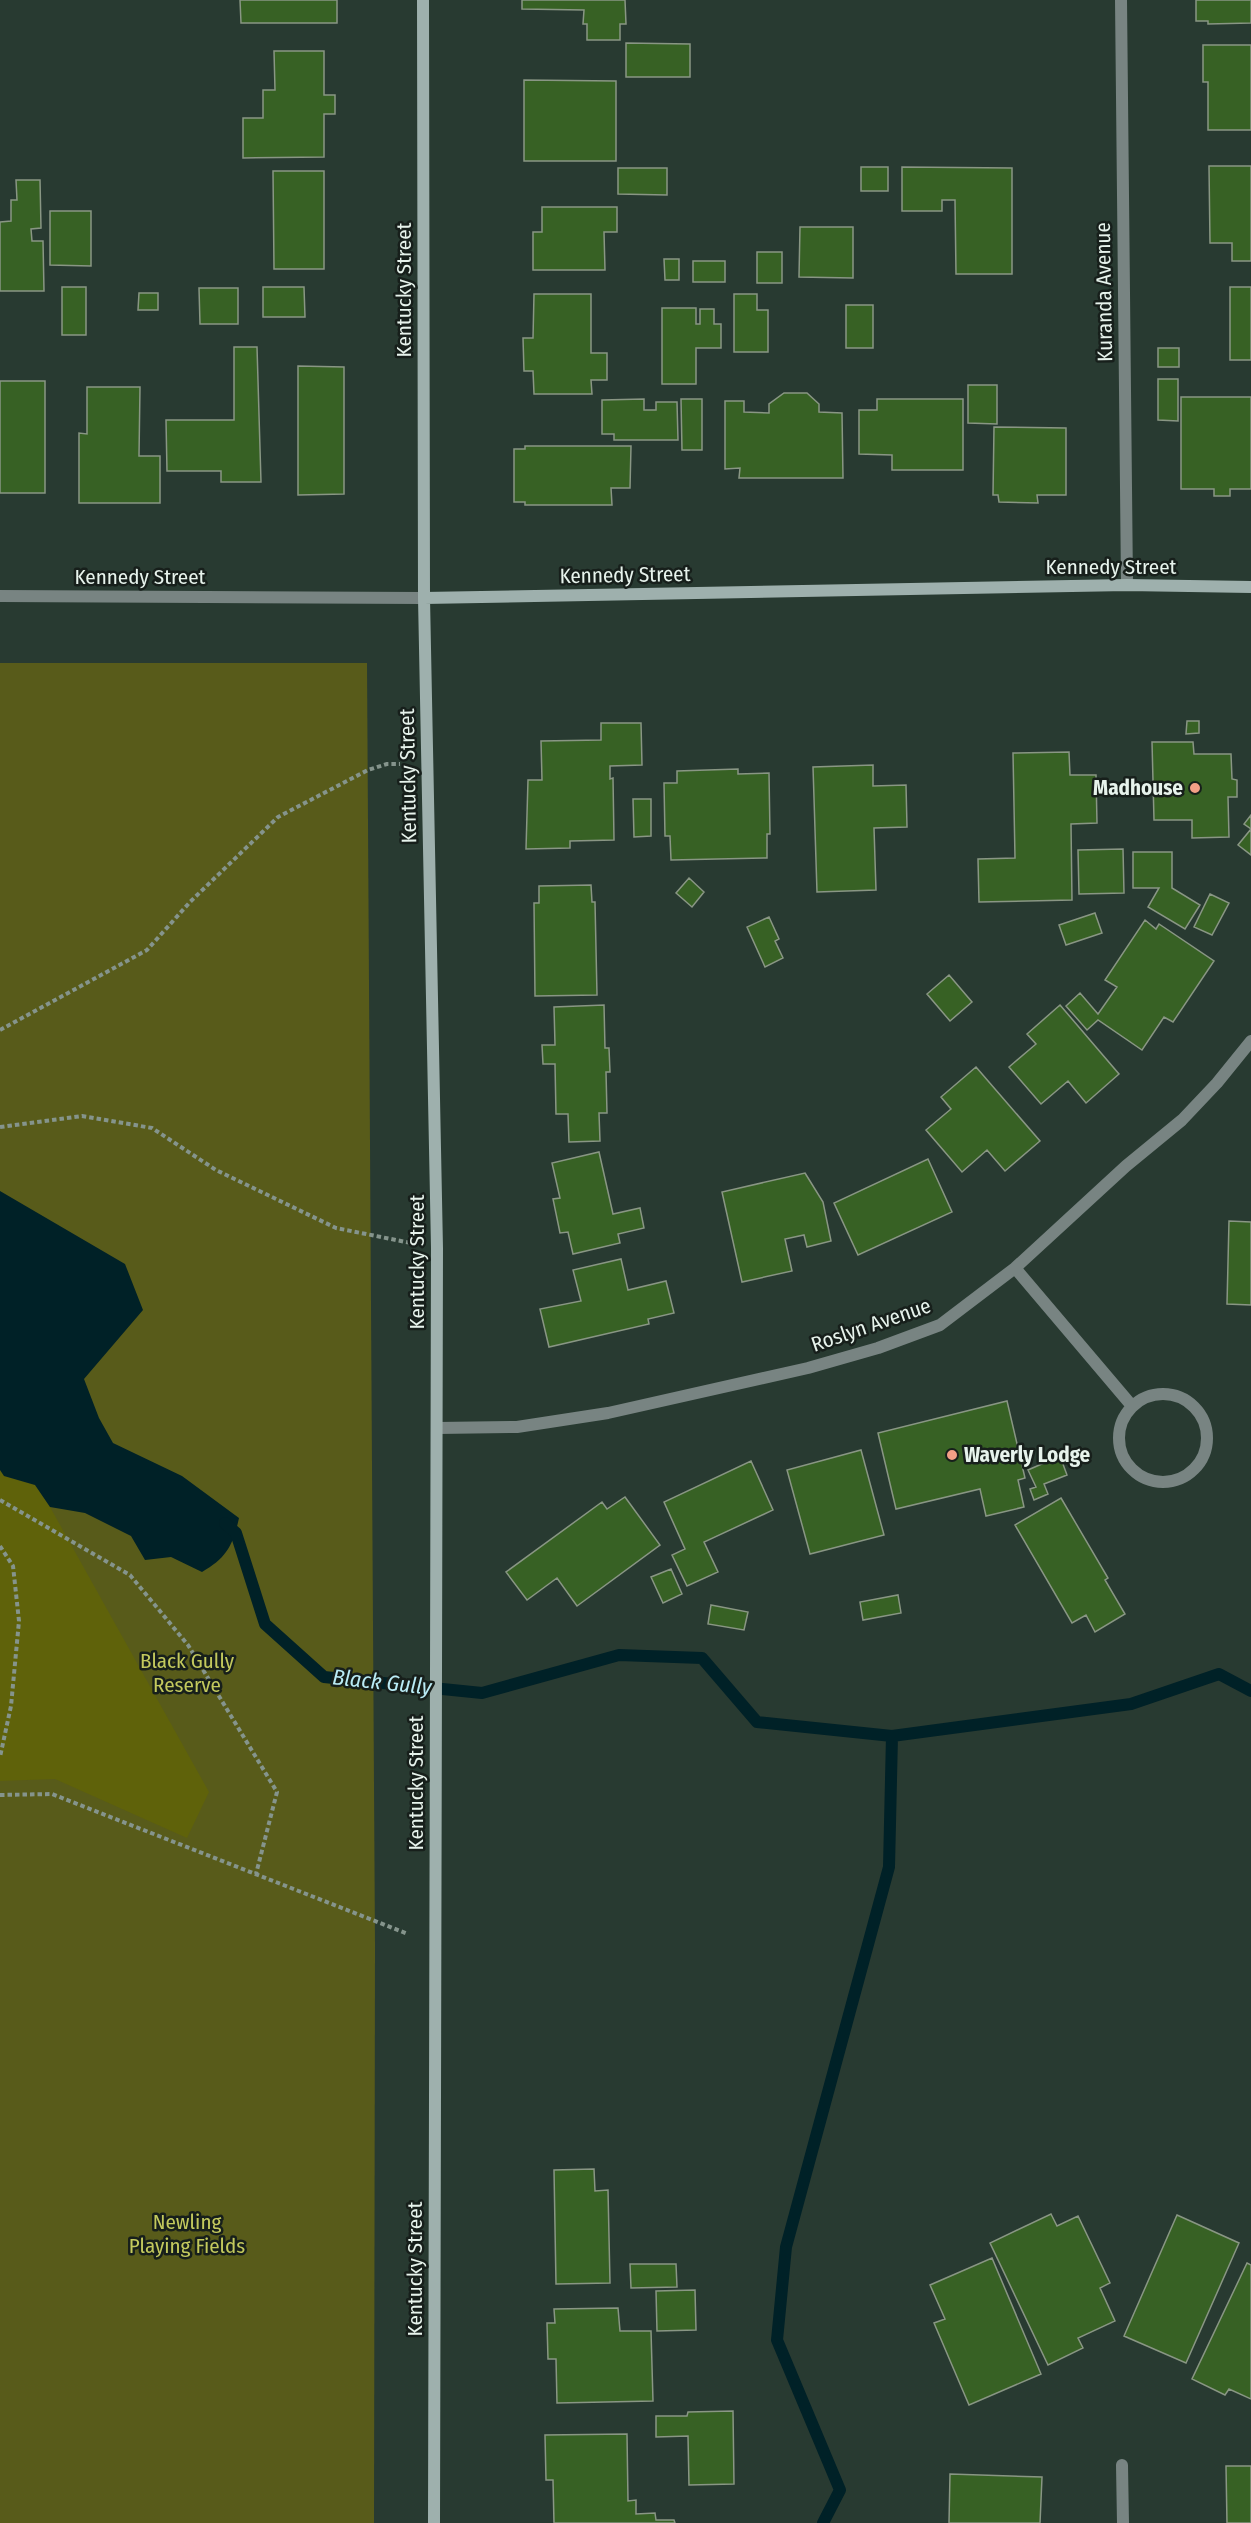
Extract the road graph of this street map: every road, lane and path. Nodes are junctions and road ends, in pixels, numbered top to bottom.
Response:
1 (423, 0) edge
2 (1121, 0) edge
3 (1127, 585) junction
4 (1251, 587) edge
5 (0, 596) edge
6 (424, 598) junction
7 (387, 764) dead end
8 (0, 1030) edge
9 (1251, 1041) edge
10 (0, 1127) edge
11 (389, 1239) dead end
12 (1016, 1268) junction
13 (1132, 1406) junction
14 (437, 1428) junction
15 (0, 1500) edge
16 (0, 1546) edge
17 (0, 1757) edge
18 (0, 1794) edge
19 (256, 1874) junction
20 (396, 1929) dead end
21 (1122, 2465) dead end
22 (435, 2523) edge
23 (1123, 2523) edge

1 - 6 street, Kentucky Street
2 - 3 street, Kuranda Avenue
3 - 4 street, Kennedy Street
3 - 6 street, Kennedy Street
5 - 6 street, Kennedy Street
6 - 14 street, Kentucky Street
7 - 8 path
9 - 12 street, Roslyn Avenue
10 - 11 path
12 - 13 street
12 - 14 street, Roslyn Avenue
13 - 13 street
14 - 22 street, Kentucky Street
15 - 19 path
16 - 17 path
18 - 19 path
19 - 20 path
21 - 23 street

